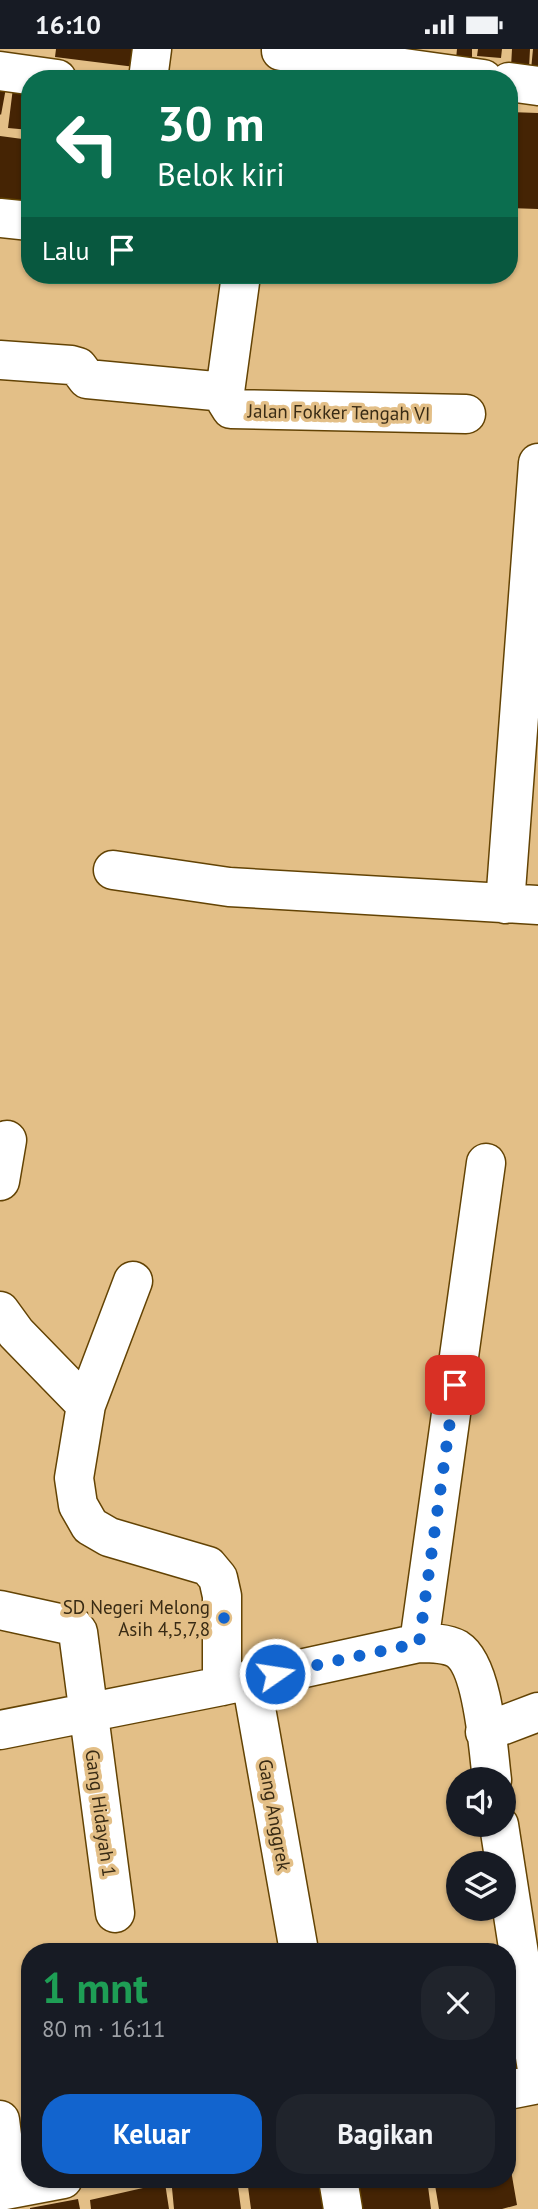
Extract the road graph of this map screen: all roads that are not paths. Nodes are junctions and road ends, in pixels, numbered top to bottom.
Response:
1 (152, 49) edge
2 (281, 49) edge
3 (149, 70) edge
4 (418, 70) edge
5 (0, 71) edge
6 (21, 74) edge
7 (518, 83) edge
8 (538, 86) edge
9 (0, 218) edge
10 (21, 220) edge
11 (240, 284) edge
12 (0, 360) edge
13 (225, 391) junction
14 (466, 414) dead end
15 (538, 463) edge
16 (113, 870) dead end
17 (521, 905) edge
18 (7, 1140) dead end
19 (486, 1163) dead end
20 (0, 1181) edge
21 (133, 1281) dead end
22 (0, 1311) edge
23 (86, 1405) junction
24 (0, 1610) edge
25 (419, 1643) junction
26 (236, 1683) junction
27 (538, 1712) edge
28 (87, 1713) junction
29 (0, 1730) edge
30 (485, 1732) junction
31 (490, 1767) edge
32 (502, 1837) edge
33 (116, 1913) dead end
34 (526, 1933) edge
35 (297, 1943) edge
36 (538, 2076) edge
37 (538, 2084) edge
38 (516, 2088) edge
39 (0, 2120) edge
40 (340, 2188) edge
41 (4, 2190) edge
42 (343, 2209) edge

1 - 3 street
2 - 4 street
5 - 6 street
7 - 8 street
9 - 10 street
11 - 13 street
12 - 13 street
13 - 14 street, Jalan Fokker Tengah VI
15 - 17 street
16 - 17 street
18 - 20 street
19 - 25 street
21 - 23 street, Gang Anggrek
22 - 23 street
23 - 26 street, Gang Anggrek
24 - 28 street, Gang Hidayah 1
25 - 26 street
25 - 30 street
26 - 28 street
26 - 35 street, Gang Anggrek
27 - 30 street
28 - 29 street
28 - 33 street, Gang Hidayah 1
30 - 31 street
32 - 34 street
34 - 36 street
37 - 38 street
39 - 41 street
40 - 42 street

